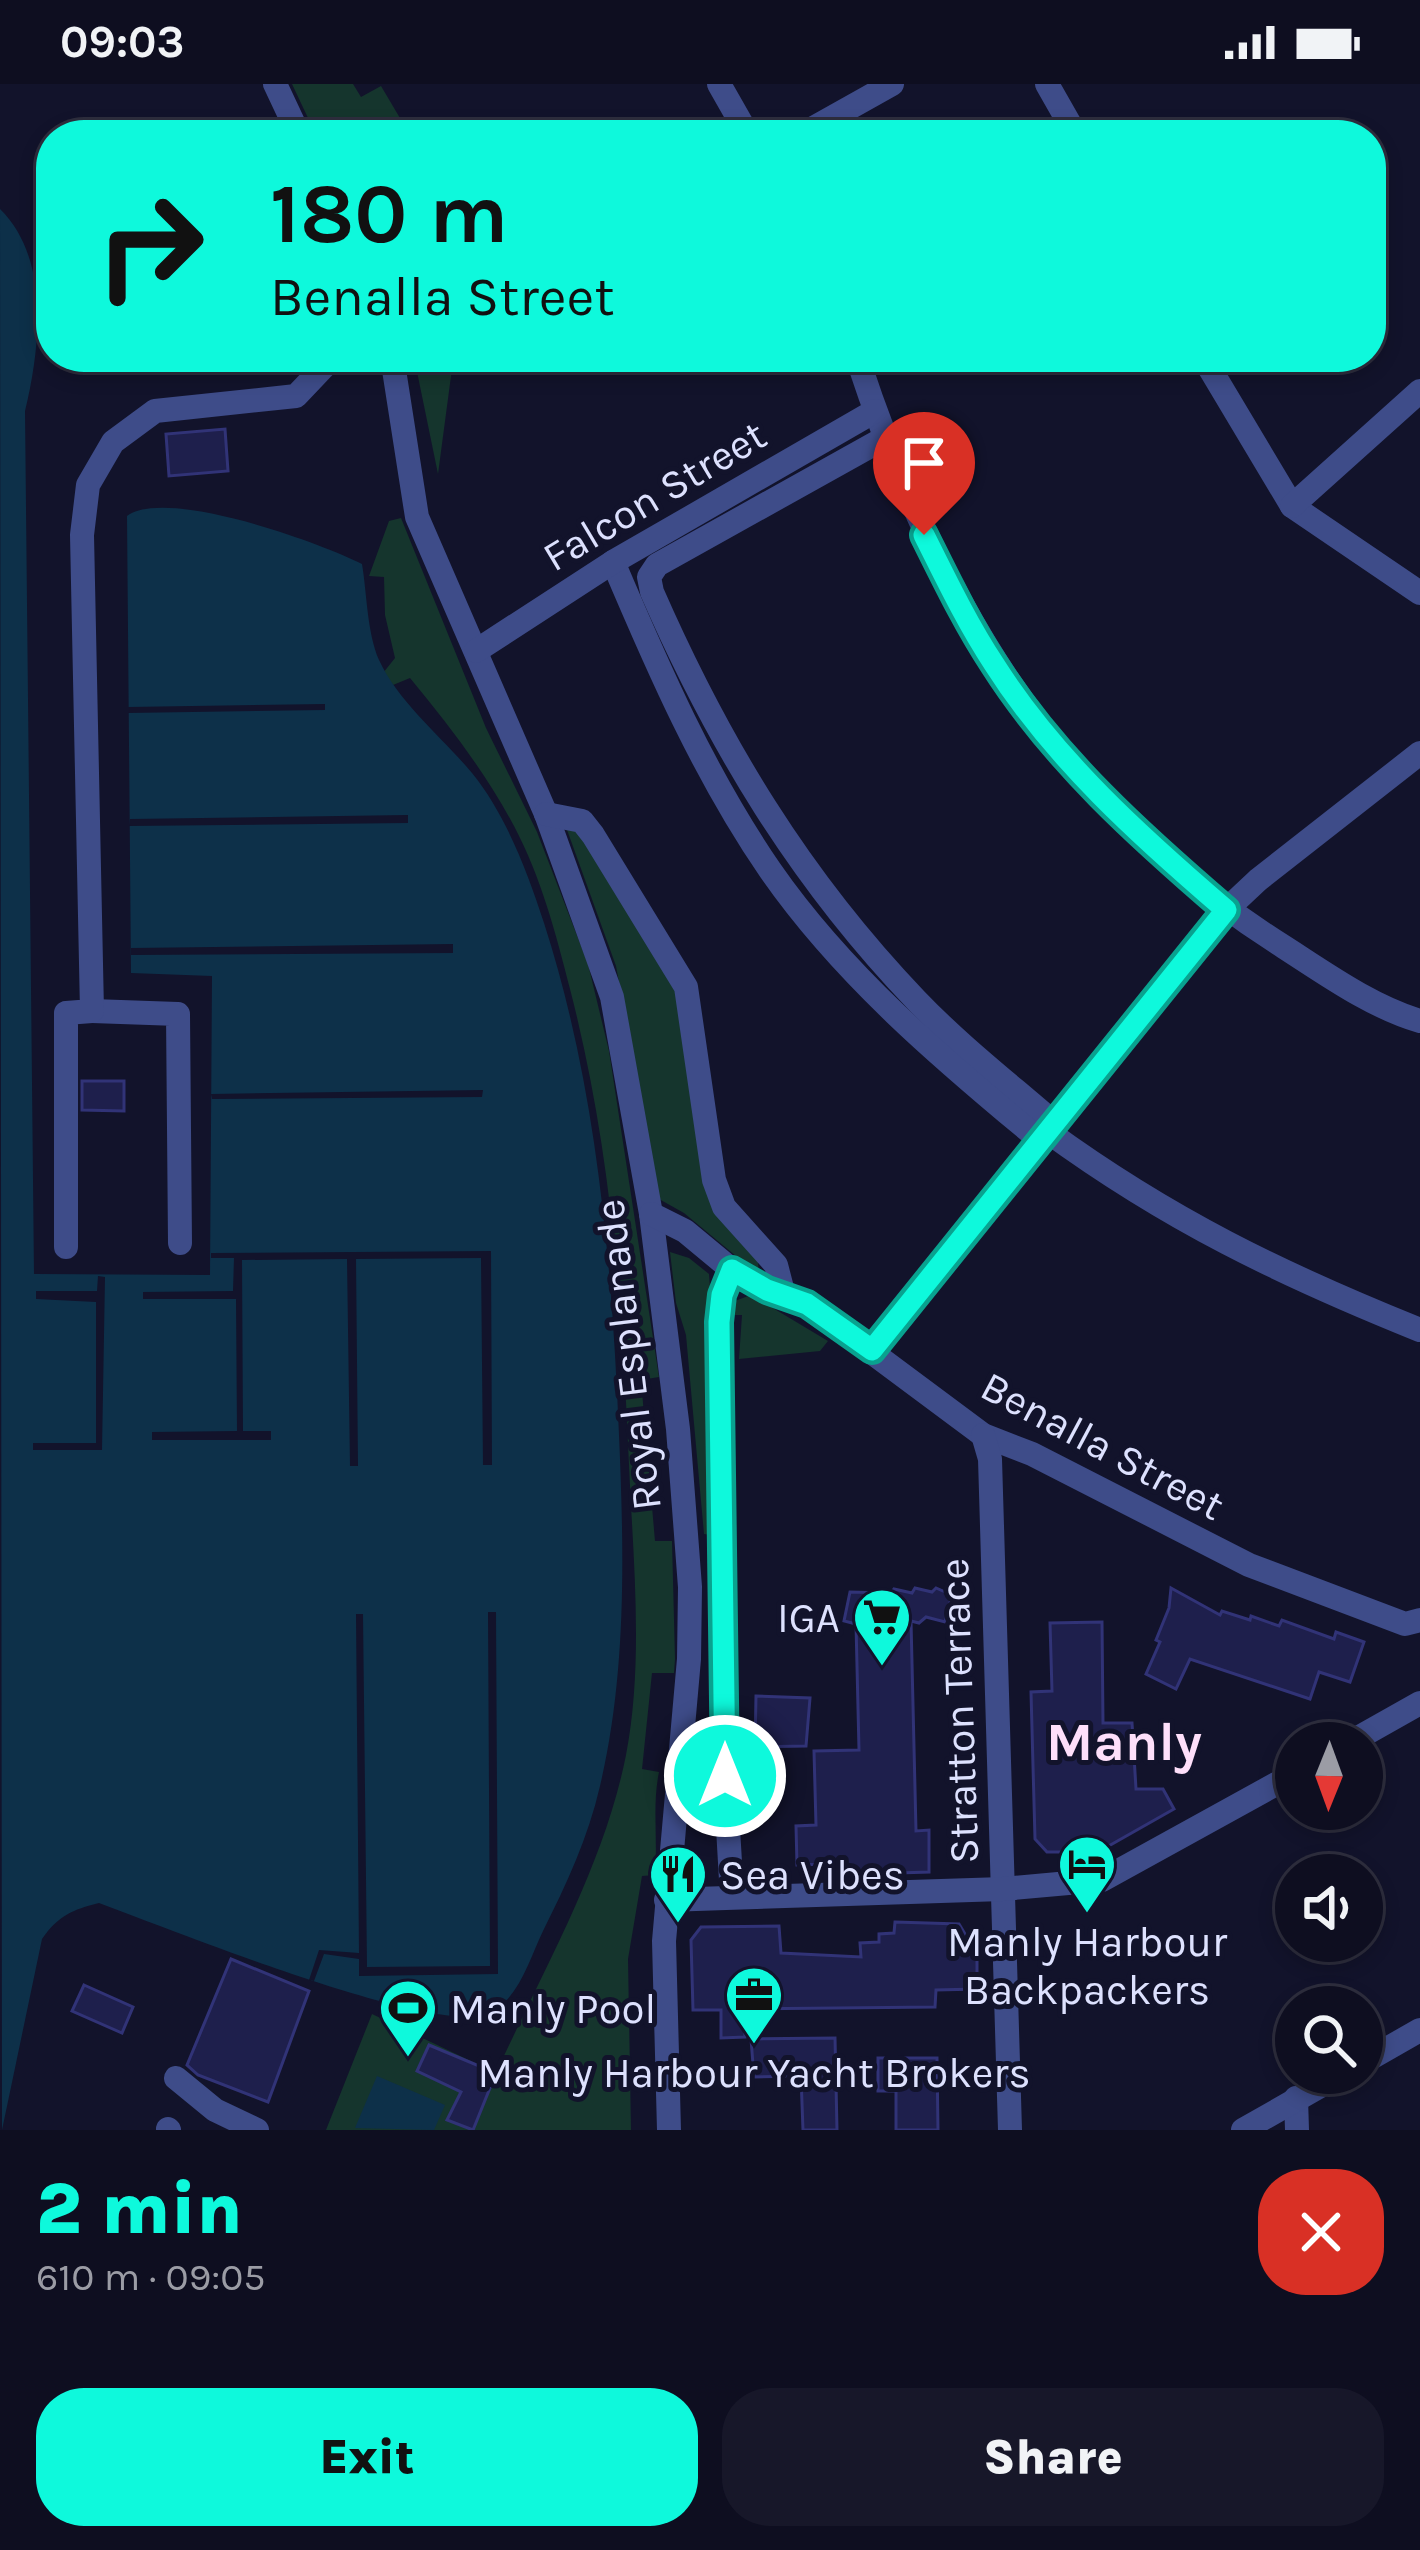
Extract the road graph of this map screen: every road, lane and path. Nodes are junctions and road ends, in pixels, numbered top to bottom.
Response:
1 (274, 84) edge
2 (719, 84) edge
3 (892, 84) edge
4 (1047, 84) edge
5 (292, 120) edge
6 (739, 120) edge
7 (828, 120) edge
8 (1067, 120) edge
9 (319, 372) edge
10 (394, 372) edge
11 (862, 372) edge
12 (1212, 372) edge
13 (1420, 391) edge
14 (875, 411) junction
15 (884, 439) junction
16 (1292, 506) junction
17 (613, 562) junction
18 (1420, 593) edge
19 (476, 651) junction
20 (1420, 753) edge
21 (546, 814) junction
22 (1226, 910) junction
23 (92, 1011) junction
24 (1420, 1021) edge
25 (1047, 1131) junction
26 (651, 1214) junction
27 (180, 1243) dead end
28 (65, 1247) dead end
29 (732, 1270) junction
30 (784, 1296) junction
31 (1420, 1330) edge
32 (872, 1350) junction
33 (983, 1435) junction
34 (1412, 1622) edge
35 (1420, 1703) edge
36 (1383, 1724) edge
37 (1275, 1785) edge
38 (1003, 1889) junction
39 (732, 1897) junction
40 (666, 1900) junction
41 (1420, 2030) edge
42 (1383, 2051) edge
43 (176, 2078) dead end
44 (1304, 2094) edge
45 (1296, 2098) junction
46 (257, 2130) edge
47 (669, 2130) edge
48 (1010, 2130) edge
49 (1243, 2130) edge
50 (1297, 2130) edge

1 - 5 street
2 - 6 street
3 - 7 street
4 - 8 street
9 - 23 street
10 - 19 street, Royal Esplanade
11 - 14 street
12 - 16 street
13 - 16 street
14 - 15 street
14 - 17 street, Falcon Street
15 - 22 street
15 - 25 street, Falcon Street
16 - 18 street
17 - 19 street, Falcon Street
17 - 25 street
19 - 21 street, Royal Esplanade
20 - 22 street
21 - 26 street, Royal Esplanade
21 - 30 street
22 - 24 street
22 - 25 street
23 - 27 street
23 - 28 street
25 - 31 street
25 - 32 street
26 - 29 street, Benalla Street
26 - 40 street, Royal Esplanade
29 - 30 street, Benalla Street
29 - 39 street, Royal Esplanade
30 - 32 street, Benalla Street
32 - 33 street, Benalla Street
33 - 34 street, Benalla Street
33 - 38 street, Stratton Terrace
35 - 36 street
37 - 38 street
38 - 39 street
38 - 48 street, Stratton Terrace
39 - 40 street
40 - 47 street, Royal Esplanade
41 - 42 street
43 - 46 street
44 - 45 street
45 - 49 street
45 - 50 street

